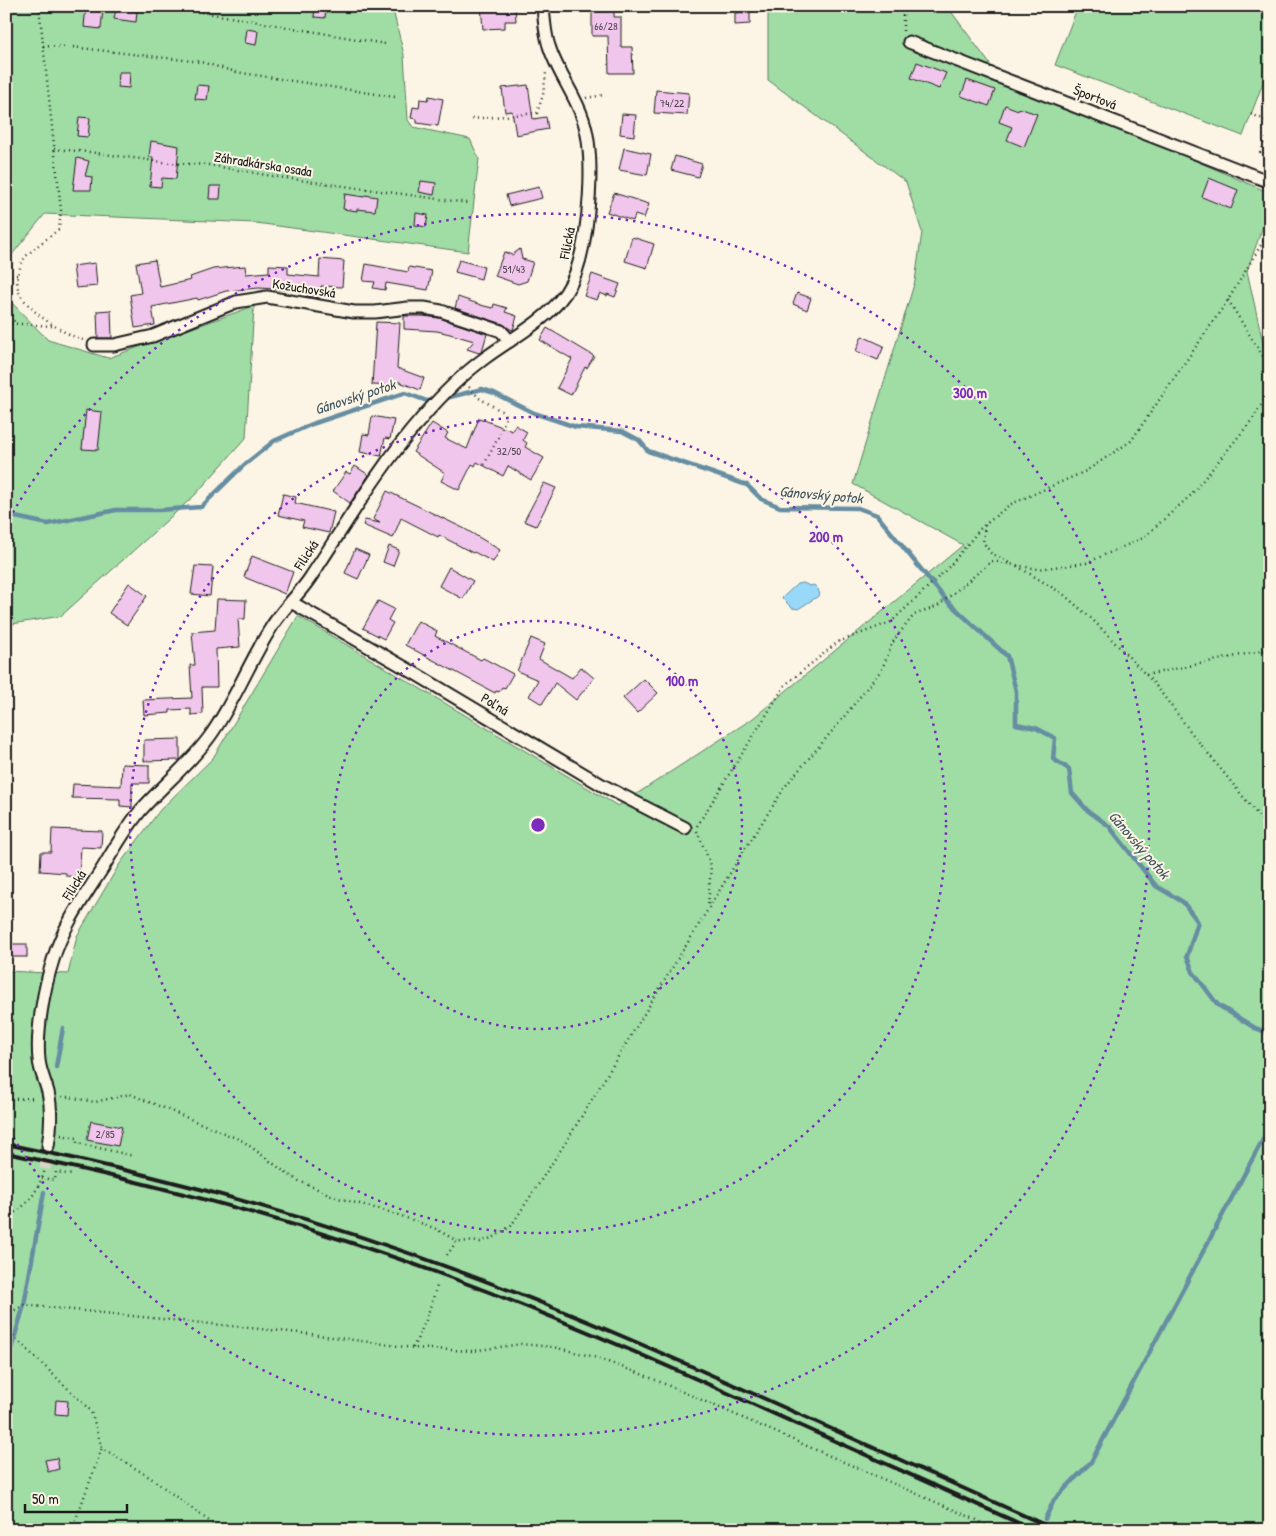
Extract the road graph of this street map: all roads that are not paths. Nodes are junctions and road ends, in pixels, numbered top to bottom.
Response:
1 (543, 6) edge
2 (909, 42) road end
3 (1270, 182) edge
4 (510, 341) junction
5 (94, 345) road end
6 (291, 602) junction
7 (690, 828) road end
8 (48, 1146) tunnel mouth

1 - 4 street, Filická
2 - 3 street, Športová
4 - 5 street, Kožuchovská
4 - 6 street, Filická
6 - 7 street, Poľná
6 - 8 street, Filická

